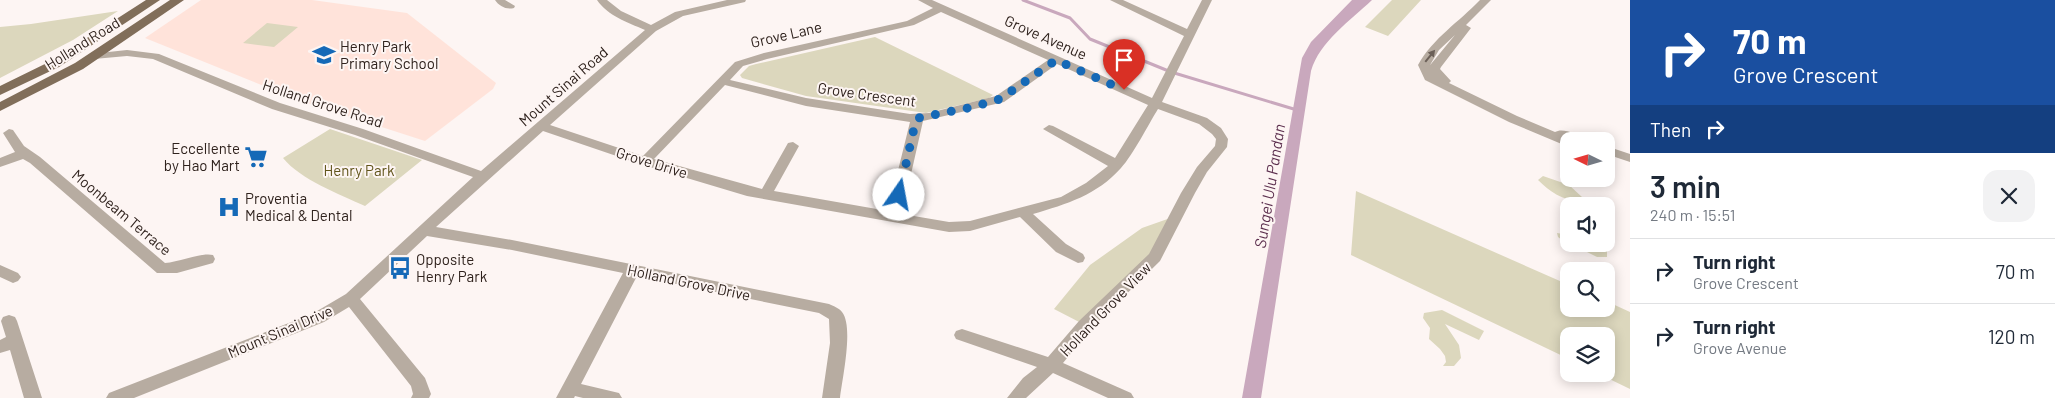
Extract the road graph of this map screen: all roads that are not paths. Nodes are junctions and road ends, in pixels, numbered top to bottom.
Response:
1 (178, 0) edge
2 (500, 0) edge
3 (602, 0) edge
4 (741, 0) edge
5 (923, 0) edge
6 (1115, 0) edge
7 (1207, 0) edge
8 (150, 3) edge
9 (1484, 3) edge
10 (510, 6) dead end
11 (941, 8) junction
12 (652, 29) junction
13 (1188, 34) junction
14 (118, 41) junction
15 (94, 56) junction
16 (155, 56) junction
17 (1056, 60) junction
18 (1171, 69) joint
19 (722, 80) junction
20 (0, 91) edge
21 (0, 96) edge
22 (1154, 104) junction
23 (0, 107) edge
24 (1516, 117) junction
25 (918, 118) junction
26 (541, 126) junction
27 (1049, 129) dead end
28 (8, 133) dead end
29 (1560, 133) edge
30 (1560, 138) edge
31 (793, 146) dead end
32 (1615, 153) edge
33 (23, 154) junction
34 (1615, 158) edge
35 (1630, 158) edge
36 (645, 161) junction
37 (0, 163) edge
38 (1630, 164) edge
39 (1117, 165) junction
40 (483, 176) junction
41 (765, 195) junction
42 (1024, 213) junction
43 (894, 218) junction
44 (424, 230) junction
45 (459, 236) junction
46 (408, 244) junction
47 (1078, 258) dead end
48 (208, 259) dead end
49 (632, 270) junction
50 (351, 298) junction
51 (9, 321) dead end
52 (962, 335) dead end
53 (7, 344) edge
54 (1051, 365) junction
55 (567, 393) edge
56 (418, 397) edge
57 (33, 398) edge
58 (115, 398) edge
59 (613, 398) edge
60 (831, 398) edge
61 (1016, 398) edge
62 (1125, 398) edge

1 - 14 main road, Holland Road
2 - 10 street
3 - 12 street
4 - 12 street, Mount Sinai Road
5 - 11 street, Grove Avenue
6 - 13 street
7 - 13 street, Grove Drive
8 - 20 main road, Holland Road
9 - 24 street
11 - 17 street, Grove Avenue
11 - 19 street, Grove Lane
12 - 26 street, Mount Sinai Road
13 - 18 street, Grove Drive
14 - 15 main road, Holland Road
14 - 16 street, Holland Grove Road
14 - 21 main road
15 - 16 street, Holland Grove Road
15 - 23 main road, Holland Road
16 - 40 street, Holland Grove Road
17 - 22 street, Grove Avenue
17 - 25 street, Grove Crescent
18 - 22 street, Grove Drive
19 - 25 street, Grove Crescent
19 - 36 street, Grove Lane
22 - 39 street, Grove Drive
22 - 54 street, Holland Grove View
24 - 29 street
24 - 30 street
25 - 43 street
26 - 36 street, Grove Drive
26 - 40 street, Mount Sinai Road
27 - 39 street
28 - 33 street, Moonbeam Terrace
31 - 41 street
32 - 35 street
33 - 37 street
33 - 48 street, Moonbeam Terrace
34 - 38 street
36 - 41 street, Grove Drive
39 - 42 street, Grove Drive
40 - 44 street, Mount Sinai Road
41 - 43 street, Grove Drive
42 - 43 street, Grove Drive
42 - 47 street
44 - 45 street, Holland Grove Drive
44 - 46 street, Mount Sinai Drive
45 - 46 street, Holland Grove Drive
45 - 49 street, Holland Grove Drive
46 - 50 street, Mount Sinai Drive
49 - 55 street
49 - 60 street, Holland Grove Drive
50 - 56 street
50 - 58 street, Mount Sinai Drive
51 - 53 street
52 - 54 street, Holland Grove View
53 - 57 street
54 - 61 street, Holland Grove View
54 - 62 street, Holland Grove View
55 - 59 street

